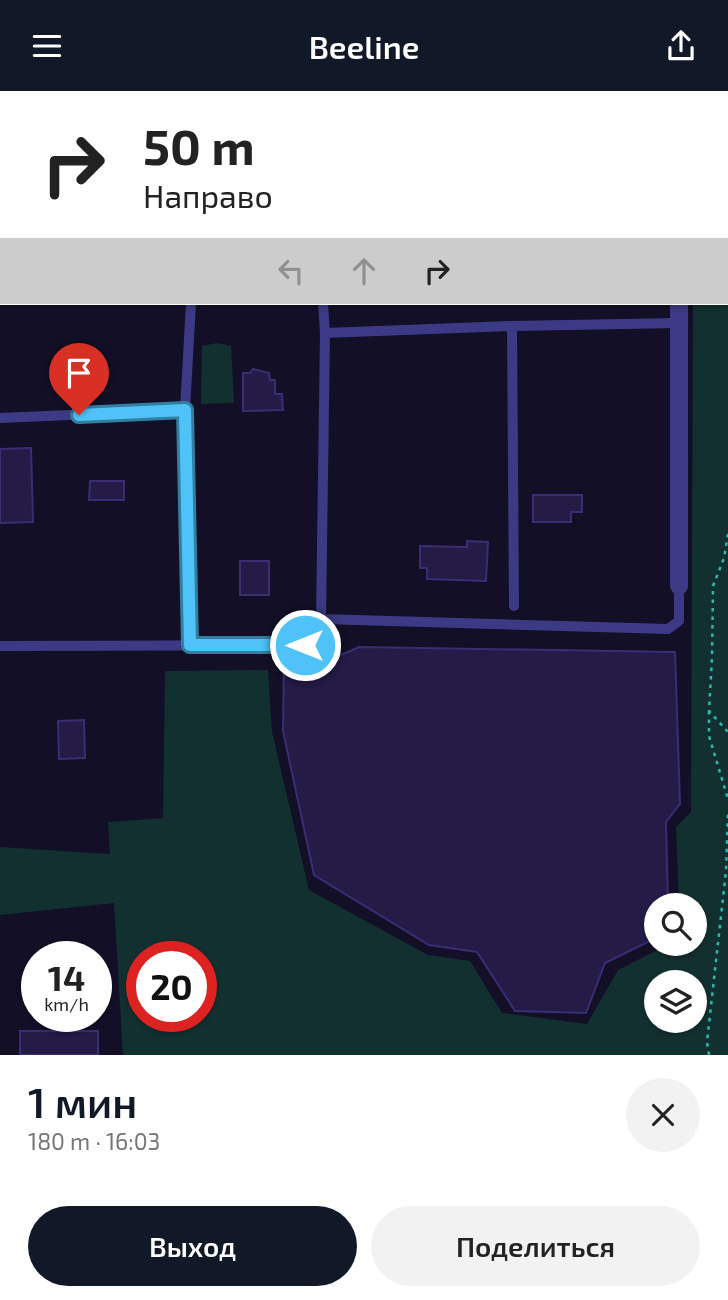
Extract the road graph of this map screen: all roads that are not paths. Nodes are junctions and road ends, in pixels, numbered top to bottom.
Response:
1 (191, 305) edge
2 (323, 305) edge
3 (678, 305) edge
4 (678, 323) junction
5 (512, 325) junction
6 (325, 333) junction
7 (185, 410) junction
8 (0, 418) edge
9 (679, 586) joint
10 (514, 606) dead end
11 (321, 619) junction
12 (190, 645) junction
13 (0, 646) edge

1 - 7 lane
2 - 6 lane
3 - 4 street
4 - 5 lane
4 - 9 street
5 - 6 lane
5 - 10 lane
6 - 11 lane
7 - 8 lane
7 - 12 lane
9 - 11 lane
11 - 12 lane
12 - 13 lane

